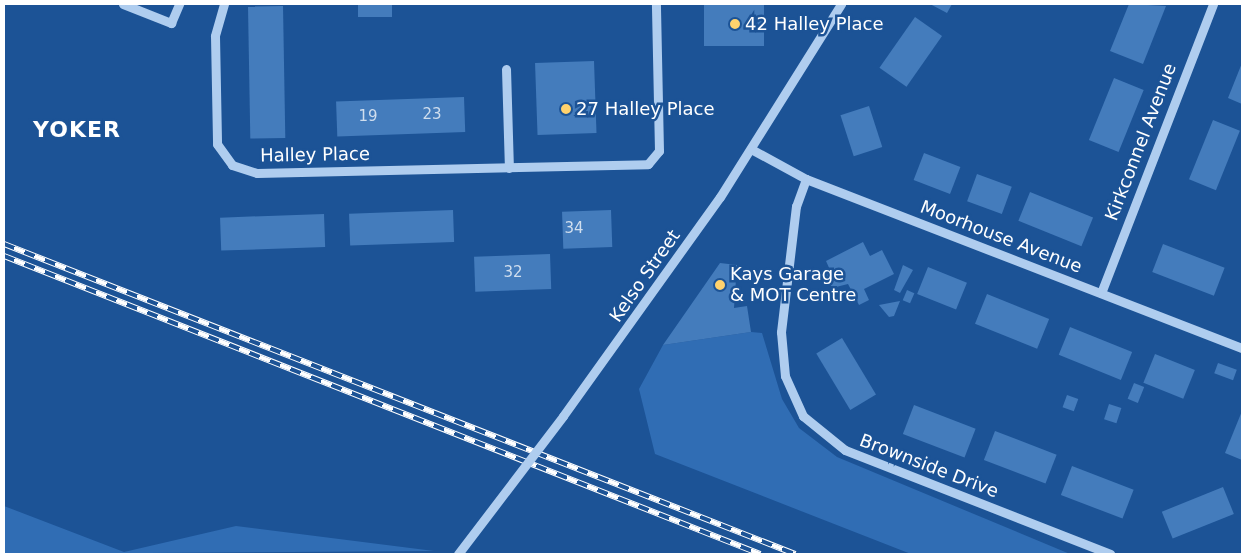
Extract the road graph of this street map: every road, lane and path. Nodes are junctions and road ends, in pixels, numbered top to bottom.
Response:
1 (123, 4) edge
2 (179, 4) edge
3 (224, 4) edge
4 (656, 4) edge
5 (841, 4) edge
6 (1212, 4) edge
7 (506, 69) dead end
8 (751, 149) junction
9 (509, 168) junction
10 (806, 179) junction
11 (1101, 293) junction
12 (1242, 348) edge
13 (458, 554) edge
14 (1110, 554) edge

1 - 2 street
3 - 9 street, Halley Place
4 - 9 street, Halley Place
5 - 8 street, Kelso Street
6 - 11 street, Kirkconnel Avenue
7 - 9 street
8 - 10 street, Moorhouse Avenue
8 - 13 street, Kelso Street, bridge
10 - 11 street, Moorhouse Avenue
10 - 14 street, Brownside Drive
11 - 12 street, Moorhouse Avenue

